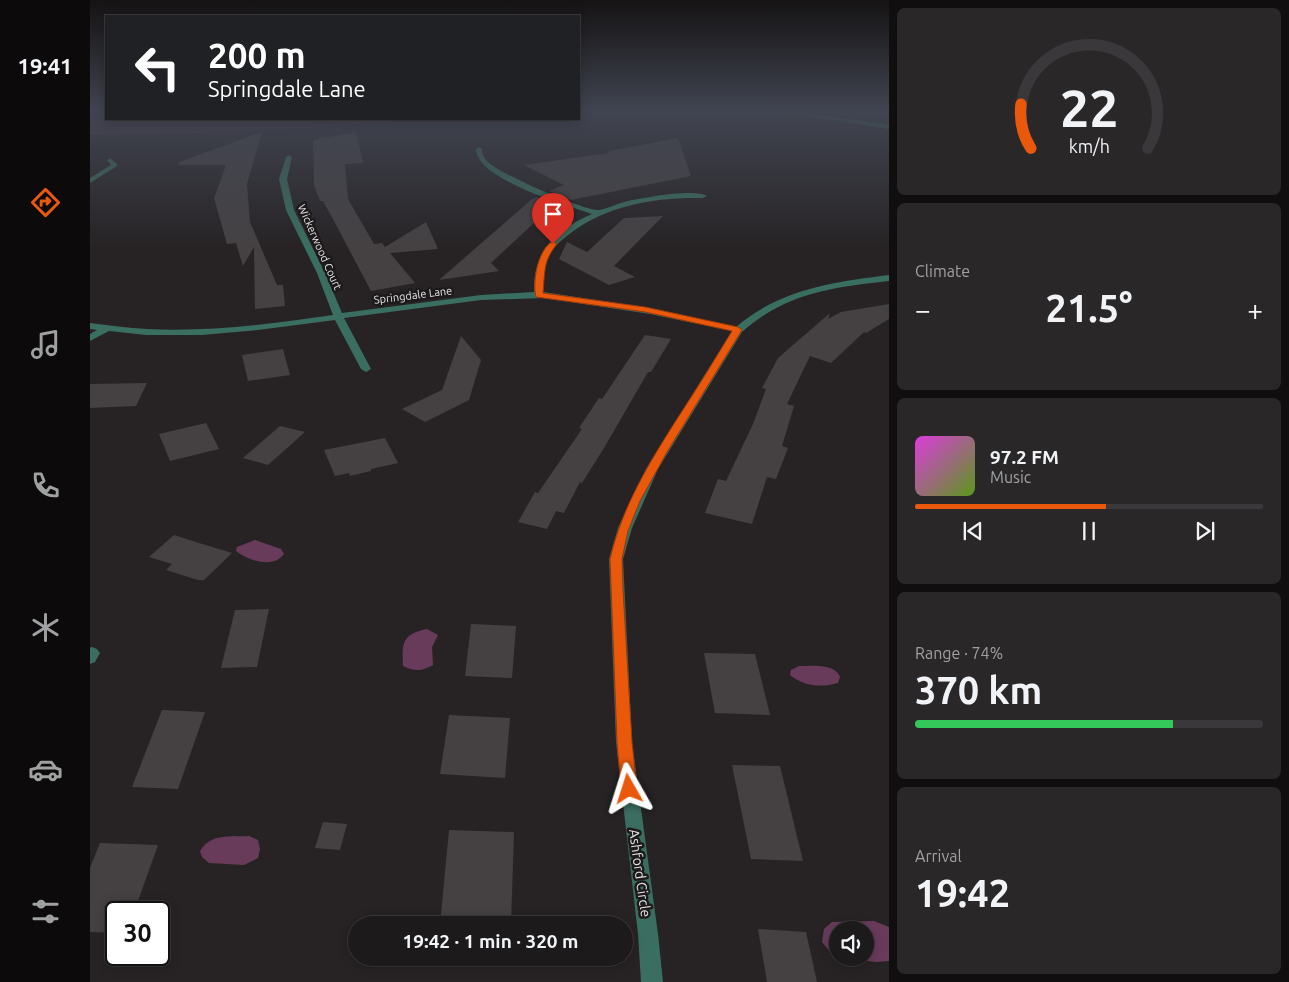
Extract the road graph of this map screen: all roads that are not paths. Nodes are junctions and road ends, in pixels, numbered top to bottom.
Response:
1 (479, 156) edge
2 (289, 157) dead end
3 (110, 160) dead end
4 (90, 181) edge
5 (703, 196) dead end
6 (597, 213) junction
7 (889, 278) edge
8 (539, 295) junction
9 (338, 316) junction
10 (90, 326) edge
11 (105, 329) junction
12 (738, 330) junction
13 (90, 338) edge
14 (366, 369) dead end
15 (652, 982) edge

1 - 6 street
2 - 9 street, Wickerwood Court
3 - 4 street
5 - 6 street
6 - 8 street
7 - 12 street, Ashford Circle
8 - 9 street, Springdale Lane
8 - 12 street, Springdale Lane
9 - 11 street, Springdale Lane
9 - 14 street, Wickerwood Court
10 - 11 street, Springdale Lane
11 - 13 street
12 - 15 street, Ashford Circle

